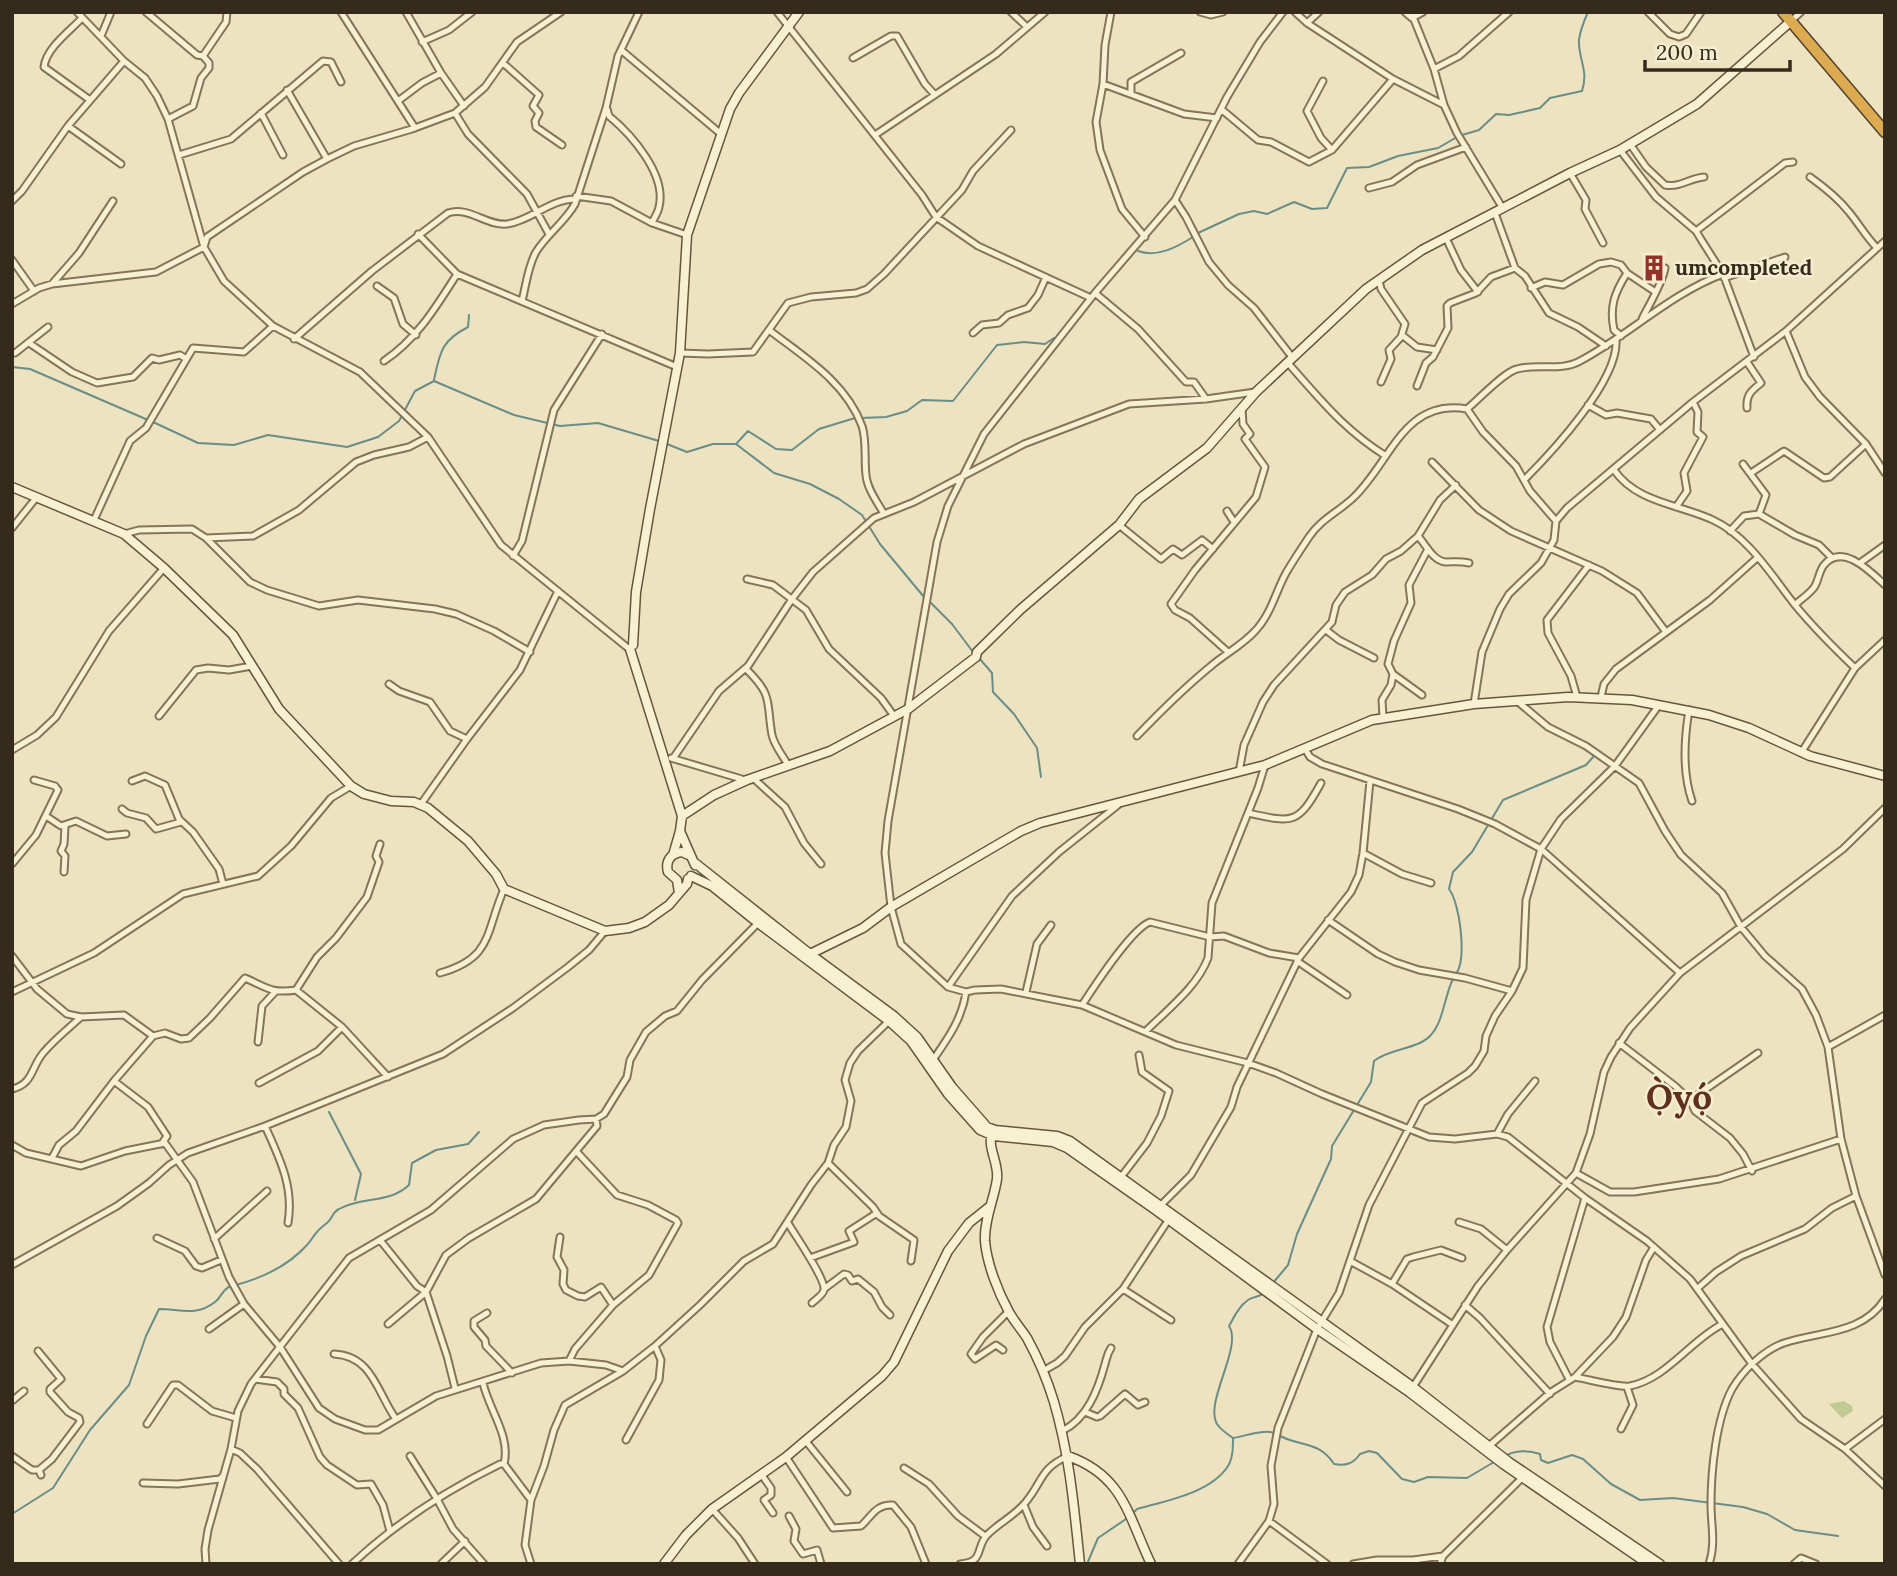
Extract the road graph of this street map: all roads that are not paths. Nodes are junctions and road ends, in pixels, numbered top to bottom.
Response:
1 (77, 12) edge
2 (111, 12) edge
3 (146, 12) edge
4 (227, 12) edge
5 (341, 12) edge
6 (406, 12) edge
7 (472, 12) edge
8 (561, 12) edge
9 (639, 12) edge
10 (776, 12) edge
11 (799, 12) edge
12 (1011, 12) edge
13 (1045, 12) edge
14 (1111, 12) edge
15 (1200, 12) edge
16 (1223, 12) edge
17 (1283, 12) edge
18 (1295, 12) edge
19 (1319, 12) edge
20 (1405, 12) edge
21 (1423, 12) edge
22 (1509, 12) edge
23 (1649, 12) edge
24 (1701, 12) edge
25 (1783, 12) edge
26 (1801, 12) edge
27 (1412, 15) edge
28 (82, 18) junction
29 (1790, 22) junction
30 (1307, 23) junction
31 (787, 26) junction
32 (1027, 27) junction
33 (101, 36) junction
34 (422, 42) junction
35 (621, 50) junction
36 (1181, 53) dead end
37 (203, 56) junction
38 (853, 58) dead end
39 (124, 61) junction
40 (503, 63) junction
41 (1434, 69) junction
42 (441, 73) junction
43 (1393, 79) junction
44 (1323, 80) dead end
45 (341, 82) dead end
46 (1103, 84) junction
47 (287, 90) junction
48 (1131, 94) junction
49 (935, 95) junction
50 (90, 100) junction
51 (398, 101) junction
52 (1444, 105) junction
53 (464, 106) junction
54 (606, 108) junction
55 (1221, 109) junction
56 (261, 113) junction
57 (454, 113) junction
58 (1217, 118) junction
59 (168, 119) junction
60 (68, 125) junction
61 (415, 128) junction
62 (1011, 130) dead end
63 (1885, 132) edge
64 (722, 134) junction
65 (874, 135) junction
66 (1630, 144) junction
67 (562, 145) dead end
68 (1466, 146) junction
69 (1332, 149) junction
70 (1620, 150) junction
71 (179, 155) junction
72 (283, 155) dead end
73 (327, 159) junction
74 (1793, 162) dead end
75 (121, 164) dead end
76 (1570, 173) junction
77 (1704, 177) dead end
78 (1810, 177) dead end
79 (1369, 188) dead end
80 (575, 197) junction
81 (1175, 200) junction
82 (12, 201) edge
83 (113, 201) dead end
84 (1499, 210) junction
85 (537, 211) junction
86 (936, 218) junction
87 (652, 223) junction
88 (1696, 231) junction
89 (418, 234) junction
90 (549, 234) junction
91 (687, 235) junction
92 (1145, 237) junction
93 (1446, 237) junction
94 (1885, 241) edge
95 (1603, 243) dead end
96 (204, 247) junction
97 (1877, 248) junction
98 (1785, 257) dead end
99 (12, 260) edge
100 (1515, 268) junction
101 (1665, 268) dead end
102 (1627, 273) junction
103 (457, 274) junction
104 (1724, 276) junction
105 (1046, 277) junction
106 (1379, 280) junction
107 (52, 284) junction
108 (377, 286) dead end
109 (1531, 288) junction
110 (34, 291) junction
111 (1654, 291) junction
112 (1478, 292) junction
113 (1093, 296) junction
114 (522, 301) junction
115 (12, 304) edge
116 (1642, 319) junction
117 (273, 326) junction
118 (48, 327) dead end
119 (769, 330) junction
120 (1786, 331) junction
121 (973, 333) dead end
122 (603, 334) junction
123 (416, 335) junction
124 (1402, 335) junction
125 (1619, 338) junction
126 (294, 339) junction
127 (29, 343) junction
128 (1606, 346) junction
129 (1437, 349) junction
130 (680, 352) junction
131 (15, 353) dead end
132 (1754, 356) junction
133 (185, 358) junction
134 (1289, 359) junction
135 (384, 361) dead end
136 (1747, 362) junction
137 (677, 367) junction
138 (1381, 382) dead end
139 (1417, 387) dead end
140 (1256, 392) junction
141 (1206, 399) junction
142 (1693, 402) junction
143 (1588, 405) junction
144 (1747, 408) dead end
145 (1242, 409) junction
146 (1466, 409) junction
147 (1660, 430) junction
148 (428, 437) junction
149 (1866, 444) junction
150 (1386, 456) junction
151 (1432, 462) dead end
152 (1743, 464) dead end
153 (1614, 470) junction
154 (1751, 473) junction
155 (1885, 473) edge
156 (963, 477) junction
157 (1525, 479) junction
158 (1456, 485) junction
159 (12, 487) edge
160 (36, 498) junction
161 (1676, 507) junction
162 (1227, 511) dead end
163 (884, 514) junction
164 (1759, 514) junction
165 (94, 520) junction
166 (1556, 521) junction
167 (1234, 522) junction
168 (1119, 525) junction
169 (12, 528) edge
170 (1730, 530) junction
171 (124, 534) junction
172 (1418, 536) junction
173 (206, 538) junction
174 (1885, 545) edge
175 (1550, 549) junction
176 (1213, 550) junction
177 (1428, 550) junction
178 (513, 556) junction
179 (1757, 558) junction
180 (1832, 558) junction
181 (1469, 563) dead end
182 (1860, 563) junction
183 (1589, 565) junction
184 (163, 568) junction
185 (747, 579) dead end
186 (1885, 585) edge
187 (558, 591) junction
188 (792, 599) junction
189 (1795, 605) junction
190 (1326, 630) junction
191 (1667, 632) junction
192 (1885, 640) edge
193 (630, 646) junction
194 (530, 652) junction
195 (1228, 652) junction
196 (1374, 657) dead end
197 (252, 666) junction
198 (1855, 668) junction
199 (746, 669) junction
200 (1392, 674) junction
201 (389, 684) dead end
202 (1422, 695) dead end
203 (1577, 696) junction
204 (1601, 698) junction
205 (1517, 701) junction
206 (1474, 704) junction
207 (1659, 705) junction
208 (908, 709) junction
209 (1689, 710) junction
210 (159, 716) dead end
211 (894, 716) junction
212 (1383, 718) junction
213 (1137, 736) dead end
214 (467, 738) junction
215 (1305, 749) junction
216 (12, 750) edge
217 (1801, 752) junction
218 (674, 757) junction
219 (664, 760) junction
220 (788, 765) junction
221 (1265, 765) junction
222 (1615, 766) junction
223 (1239, 772) junction
224 (1885, 776) edge
225 (750, 779) junction
226 (34, 780) dead end
227 (132, 781) dead end
228 (1370, 781) junction
229 (1321, 783) dead end
230 (351, 786) junction
231 (1692, 802) dead end
232 (421, 804) junction
233 (1118, 804) junction
234 (122, 808) dead end
235 (1885, 808) edge
236 (1248, 813) junction
237 (47, 816) junction
238 (681, 816) junction
239 (181, 822) junction
240 (65, 826) junction
241 (680, 831) junction
242 (126, 834) dead end
243 (380, 844) dead end
244 (1541, 849) junction
245 (1363, 853) junction
246 (673, 855) junction
247 (693, 860) junction
248 (12, 864) edge
249 (821, 864) dead end
250 (64, 872) dead end
251 (690, 877) junction
252 (677, 880) junction
253 (1431, 883) dead end
254 (223, 884) junction
255 (504, 890) junction
256 (679, 893) junction
257 (891, 907) junction
258 (1328, 919) junction
259 (761, 920) junction
260 (1051, 925) dead end
261 (1741, 927) junction
262 (604, 931) junction
263 (1210, 937) junction
264 (793, 945) junction
265 (810, 954) junction
266 (12, 956) edge
267 (1298, 959) junction
268 (440, 973) dead end
269 (1680, 973) junction
270 (33, 984) junction
271 (948, 987) junction
272 (296, 990) junction
273 (1512, 991) junction
274 (12, 992) edge
275 (275, 992) junction
276 (966, 992) junction
277 (1026, 992) junction
278 (1347, 995) dead end
279 (1082, 1005) junction
280 (1885, 1015) edge
281 (81, 1017) junction
282 (892, 1018) junction
283 (342, 1027) junction
284 (1146, 1031) junction
285 (153, 1036) junction
286 (258, 1042) dead end
287 (1619, 1043) junction
288 (1828, 1047) junction
289 (1758, 1053) dead end
290 (1139, 1055) dead end
291 (933, 1060) junction
292 (1248, 1063) junction
293 (388, 1077) junction
294 (114, 1081) junction
295 (1535, 1081) dead end
296 (259, 1083) dead end
297 (12, 1089) edge
298 (1690, 1100) junction
299 (596, 1119) junction
300 (265, 1126) junction
301 (1409, 1130) junction
302 (992, 1132) junction
303 (1497, 1134) junction
304 (1841, 1139) junction
305 (163, 1142) junction
306 (12, 1145) edge
307 (576, 1151) junction
308 (52, 1158) junction
309 (177, 1159) junction
310 (828, 1163) junction
311 (1752, 1171) junction
312 (1576, 1173) junction
313 (1121, 1177) junction
314 (1566, 1183) junction
315 (1134, 1190) junction
316 (267, 1191) dead end
317 (1856, 1196) junction
318 (1585, 1198) junction
319 (1161, 1205) junction
320 (989, 1207) junction
321 (877, 1213) junction
322 (1169, 1219) junction
323 (288, 1223) dead end
324 (788, 1223) junction
325 (1459, 1223) dead end
326 (560, 1237) dead end
327 (157, 1238) dead end
328 (214, 1239) junction
329 (380, 1240) junction
330 (1654, 1247) junction
331 (1507, 1250) junction
332 (810, 1258) junction
333 (1462, 1258) dead end
334 (221, 1260) junction
335 (911, 1261) dead end
336 (1350, 1261) junction
337 (12, 1265) edge
338 (1885, 1275) edge
339 (1255, 1279) junction
340 (1392, 1284) junction
341 (1698, 1288) junction
342 (824, 1289) junction
343 (1123, 1289) junction
344 (426, 1292) junction
345 (1885, 1299) edge
346 (812, 1303) dead end
347 (244, 1304) junction
348 (613, 1305) junction
349 (1465, 1306) junction
350 (1009, 1311) junction
351 (487, 1313) dead end
352 (890, 1315) dead end
353 (1171, 1320) dead end
354 (388, 1324) dead end
355 (1452, 1325) junction
356 (1721, 1325) junction
357 (1319, 1326) junction
358 (209, 1329) dead end
359 (655, 1346) junction
360 (280, 1347) junction
361 (1111, 1348) dead end
362 (1003, 1350) dead end
363 (38, 1351) dead end
364 (334, 1354) dead end
365 (569, 1361) junction
366 (1752, 1364) junction
367 (622, 1371) junction
368 (1043, 1371) junction
369 (512, 1373) junction
370 (1572, 1378) junction
371 (255, 1379) junction
372 (483, 1383) junction
373 (1413, 1387) junction
374 (1627, 1387) junction
375 (455, 1388) junction
376 (24, 1391) dead end
377 (1550, 1394) junction
378 (12, 1401) edge
379 (1144, 1402) dead end
380 (1085, 1412) junction
381 (236, 1418) junction
382 (396, 1419) junction
383 (1885, 1419) edge
384 (147, 1424) dead end
385 (1621, 1429) dead end
386 (1062, 1431) junction
387 (1467, 1432) junction
388 (805, 1439) junction
389 (626, 1440) dead end
390 (231, 1449) junction
391 (1845, 1449) junction
392 (1493, 1451) junction
393 (12, 1456) edge
394 (410, 1456) dead end
395 (1068, 1456) junction
396 (786, 1457) junction
397 (1506, 1463) junction
398 (504, 1464) junction
399 (904, 1468) dead end
400 (225, 1473) junction
401 (761, 1474) junction
402 (1522, 1477) junction
403 (143, 1483) dead end
404 (1885, 1486) edge
405 (847, 1492) dead end
406 (437, 1499) junction
407 (531, 1500) junction
408 (1024, 1505) junction
409 (712, 1509) junction
410 (773, 1513) dead end
411 (789, 1516) dead end
412 (1269, 1521) junction
413 (1599, 1525) junction
414 (390, 1531) junction
415 (985, 1536) junction
416 (465, 1541) junction
417 (1047, 1546) dead end
418 (1443, 1556) junction
419 (669, 1561) edge
420 (752, 1562) edge
421 (206, 1564) edge
422 (339, 1564) edge
423 (352, 1564) edge
424 (441, 1564) edge
425 (484, 1564) edge
426 (531, 1564) edge
427 (821, 1564) edge
428 (926, 1564) edge
429 (960, 1564) edge
430 (1080, 1564) edge
431 (1152, 1564) edge
432 (1237, 1564) edge
433 (1327, 1564) edge
434 (1353, 1564) edge
435 (1440, 1564) edge
436 (1648, 1564) edge
437 (1660, 1564) edge
438 (1709, 1564) edge
439 (1794, 1564) edge
440 (1816, 1564) edge

1 - 28 street
2 - 33 street
3 - 37 street
4 - 37 street
5 - 51 street
6 - 34 street
7 - 34 street
8 - 40 street
9 - 35 street
10 - 31 street
11 - 31 street
12 - 32 street
13 - 32 street
14 - 46 street
15 - 16 street
17 - 55 street
18 - 30 street
19 - 30 street
20 - 27 street
21 - 27 street
22 - 41 street
23 - 24 street
25 - 29 highway
26 - 29 street
27 - 41 street
28 - 33 street
28 - 50 street
29 - 63 highway
29 - 66 street
30 - 43 street
31 - 64 street
31 - 65 street
32 - 49 street
33 - 39 street
34 - 42 street
35 - 54 street
35 - 64 street
36 - 48 street
37 - 59 street
38 - 49 street
39 - 50 street
39 - 59 street
40 - 53 street
40 - 67 street
41 - 52 street
42 - 51 street
42 - 53 street
43 - 52 street
43 - 69 street
44 - 69 street
45 - 47 street
46 - 48 street
46 - 92 street
47 - 56 street
47 - 73 street
48 - 58 street
49 - 65 street
50 - 60 street
51 - 61 street
52 - 68 street
53 - 57 street
54 - 80 street
54 - 87 street
55 - 58 street
55 - 69 street
56 - 71 street
56 - 72 street
57 - 61 street
57 - 85 street
58 - 81 street
59 - 71 street
60 - 75 street
60 - 82 street
61 - 73 street
62 - 86 street
64 - 91 street
65 - 86 street
66 - 70 street
66 - 77 street
68 - 79 street
68 - 84 street
70 - 76 street
70 - 88 street
71 - 96 street
73 - 96 street
74 - 88 street
76 - 84 street
76 - 95 street
78 - 97 street
80 - 85 street
80 - 87 street
80 - 90 street
81 - 92 street
81 - 134 street
83 - 107 street
84 - 93 street
84 - 100 street
85 - 89 street
85 - 90 street
86 - 105 street
86 - 119 street
87 - 91 street
88 - 104 street
89 - 103 street
89 - 126 street
90 - 114 street
91 - 130 street
92 - 113 street
93 - 106 street
93 - 112 street
94 - 97 street
96 - 107 street
96 - 117 street
97 - 120 street
98 - 104 street
99 - 110 street
100 - 109 street
100 - 112 street
101 - 111 street
102 - 109 street
102 - 111 street
102 - 125 street
103 - 114 street
103 - 123 street
104 - 116 street
104 - 132 street
105 - 113 street
105 - 121 street
106 - 124 street
106 - 134 street
107 - 110 street
108 - 123 street
109 - 128 street
110 - 115 street
111 - 116 street
112 - 129 street
113 - 141 street
113 - 156 street
114 - 122 street
116 - 125 street
117 - 126 street
117 - 133 street
118 - 127 street
119 - 130 street
119 - 163 street
120 - 132 street
120 - 149 street
122 - 137 street
122 - 178 street
123 - 135 street
124 - 129 street
124 - 138 street
125 - 128 street
125 - 143 street
126 - 148 street
127 - 131 street
127 - 133 street
128 - 146 street
129 - 139 street
130 - 137 street
132 - 136 street
133 - 165 street
134 - 140 street
134 - 150 street
136 - 142 street
136 - 144 street
137 - 193 street
140 - 141 street
140 - 145 street
141 - 156 street
142 - 147 street
142 - 161 street
143 - 147 street
143 - 157 street
145 - 167 street
145 - 168 street
146 - 150 street
146 - 157 street
147 - 153 street
148 - 173 street
148 - 178 street
149 - 154 street
149 - 155 street
150 - 195 street
151 - 158 street
152 - 154 street
153 - 161 street
153 - 166 street
154 - 164 street
156 - 163 street
156 - 208 street
157 - 166 street
158 - 172 street
158 - 175 street
159 - 160 street
160 - 165 street
160 - 169 street
161 - 170 street
162 - 167 street
163 - 188 street
164 - 170 street
164 - 180 street
165 - 171 street
166 - 175 street
167 - 176 street
168 - 176 street
168 - 208 street
170 - 179 street
171 - 173 street
171 - 184 street
172 - 177 street
172 - 190 street
173 - 194 street
174 - 182 street
175 - 183 street
175 - 206 street
176 - 195 street
177 - 181 street
177 - 200 street
178 - 187 street
179 - 189 street
179 - 191 street
180 - 182 street
180 - 189 street
182 - 186 street
183 - 191 street
183 - 203 street
184 - 197 street
184 - 216 street
185 - 188 street
187 - 193 street
187 - 194 street
188 - 199 street
188 - 211 street
189 - 198 street
190 - 196 street
190 - 223 street
191 - 204 street
192 - 198 street
193 - 219 street
194 - 214 street
195 - 213 street
197 - 210 street
197 - 230 street
198 - 217 street
199 - 218 street
199 - 220 street
200 - 202 street
200 - 212 street
201 - 214 street
203 - 204 street
203 - 205 street
204 - 207 street
205 - 206 street
205 - 222 street
206 - 212 street
207 - 209 street
207 - 222 street
208 - 211 street
208 - 257 street
209 - 217 street
209 - 231 street
211 - 220 street
212 - 215 street
214 - 232 street
215 - 221 street
215 - 228 street
217 - 224 street
218 - 219 street
218 - 225 street
219 - 238 street
220 - 225 street
221 - 223 street
221 - 236 street
222 - 244 street
222 - 261 street
223 - 233 street
225 - 238 street
225 - 249 street
226 - 237 street
227 - 239 street
228 - 244 street
228 - 245 street
229 - 236 street
230 - 232 street
230 - 254 street
232 - 255 street
233 - 257 street
233 - 271 street
234 - 239 street
235 - 261 street
236 - 263 street
237 - 240 street
237 - 248 street
238 - 241 street
239 - 254 street
240 - 242 street
240 - 250 street
241 - 246 street
241 - 247 street
243 - 272 street
244 - 269 street
244 - 273 street
245 - 253 street
245 - 258 street
246 - 247 street
246 - 252 street
247 - 251 street
247 - 259 street
251 - 252 street
251 - 256 street
251 - 259 street
252 - 256 street
254 - 270 street
255 - 262 street
255 - 268 street
256 - 262 street
257 - 265 street
257 - 271 street
258 - 267 street
258 - 273 street
259 - 264 street
259 - 299 street
260 - 277 street
261 - 269 street
261 - 288 street
262 - 293 street
263 - 267 street
263 - 279 street
263 - 284 street
264 - 265 street
264 - 282 street
265 - 282 street
266 - 270 street
267 - 278 street
267 - 292 street
269 - 287 street
270 - 274 street
270 - 281 street
271 - 276 street
272 - 275 street
272 - 283 street
273 - 301 street
275 - 285 street
275 - 286 street
276 - 277 street
276 - 291 street
277 - 279 street
279 - 284 street
280 - 288 street
281 - 285 street
281 - 297 street
282 - 291 street
282 - 302 street
282 - 310 street
283 - 293 street
283 - 296 street
284 - 292 street
285 - 294 street
287 - 298 street
287 - 312 street
288 - 304 street
289 - 298 street
290 - 313 street
291 - 302 street
292 - 301 street
292 - 319 street
293 - 300 street
294 - 305 street
294 - 308 street
295 - 303 street
298 - 311 street
299 - 307 street
299 - 329 street
300 - 309 street
300 - 323 street
301 - 303 street
301 - 336 street
302 - 313 street
302 - 315 street
302 - 320 street
303 - 314 street
304 - 311 street
304 - 317 street
305 - 308 street
305 - 309 street
306 - 308 street
307 - 344 street
307 - 348 street
309 - 328 street
309 - 337 street
310 - 321 street
310 - 324 street
311 - 312 street
312 - 314 street
313 - 315 street
314 - 318 street
314 - 331 street
315 - 319 street
315 - 322 street
316 - 328 street
317 - 338 street
317 - 341 street
318 - 330 street
318 - 370 street
319 - 339 street
320 - 350 street
320 - 388 street
321 - 332 street
321 - 335 street
322 - 339 street
322 - 343 street
324 - 332 street
324 - 359 street
325 - 331 street
326 - 348 street
327 - 334 street
328 - 334 street
329 - 344 street
329 - 360 street
330 - 341 street
330 - 370 street
331 - 349 street
332 - 342 street
333 - 340 street
334 - 347 street
336 - 340 street
336 - 357 street
339 - 357 street
340 - 355 street
341 - 356 street
342 - 346 street
342 - 352 street
343 - 353 street
343 - 368 street
344 - 354 street
344 - 375 street
345 - 366 street
347 - 358 street
347 - 360 street
348 - 365 street
349 - 355 street
349 - 377 street
350 - 362 street
350 - 368 street
351 - 369 street
355 - 373 street
356 - 366 street
356 - 374 street
357 - 373 street
357 - 387 street
357 - 412 street
359 - 367 street
359 - 389 street
360 - 371 street
360 - 382 street
361 - 380 street
363 - 393 street
364 - 382 street
365 - 367 street
365 - 369 street
366 - 391 street
366 - 438 street
367 - 407 street
368 - 386 street
369 - 372 street
370 - 374 street
370 - 377 street
371 - 381 street
371 - 414 street
372 - 375 street
372 - 398 street
373 - 387 street
374 - 385 street
375 - 382 street
376 - 378 street
377 - 392 street
379 - 380 street
380 - 386 street
381 - 384 street
381 - 390 street
383 - 391 street
386 - 395 street
387 - 392 street
388 - 396 street
388 - 405 street
390 - 400 street
390 - 422 street
391 - 404 street
392 - 397 street
394 - 406 street
395 - 408 street
395 - 430 street
395 - 431 street
396 - 401 street
396 - 428 street
397 - 402 street
397 - 413 street
398 - 406 street
398 - 407 street
399 - 415 street
400 - 403 street
400 - 421 street
401 - 409 street
401 - 410 street
402 - 413 street
402 - 418 street
406 - 414 street
406 - 416 street
407 - 426 street
408 - 415 street
408 - 417 street
409 - 419 street
409 - 420 street
411 - 427 street
412 - 432 street
412 - 433 street
413 - 436 street
413 - 437 street
414 - 423 street
415 - 429 street
416 - 424 street
416 - 425 street
418 - 434 street
418 - 435 street
439 - 440 street

